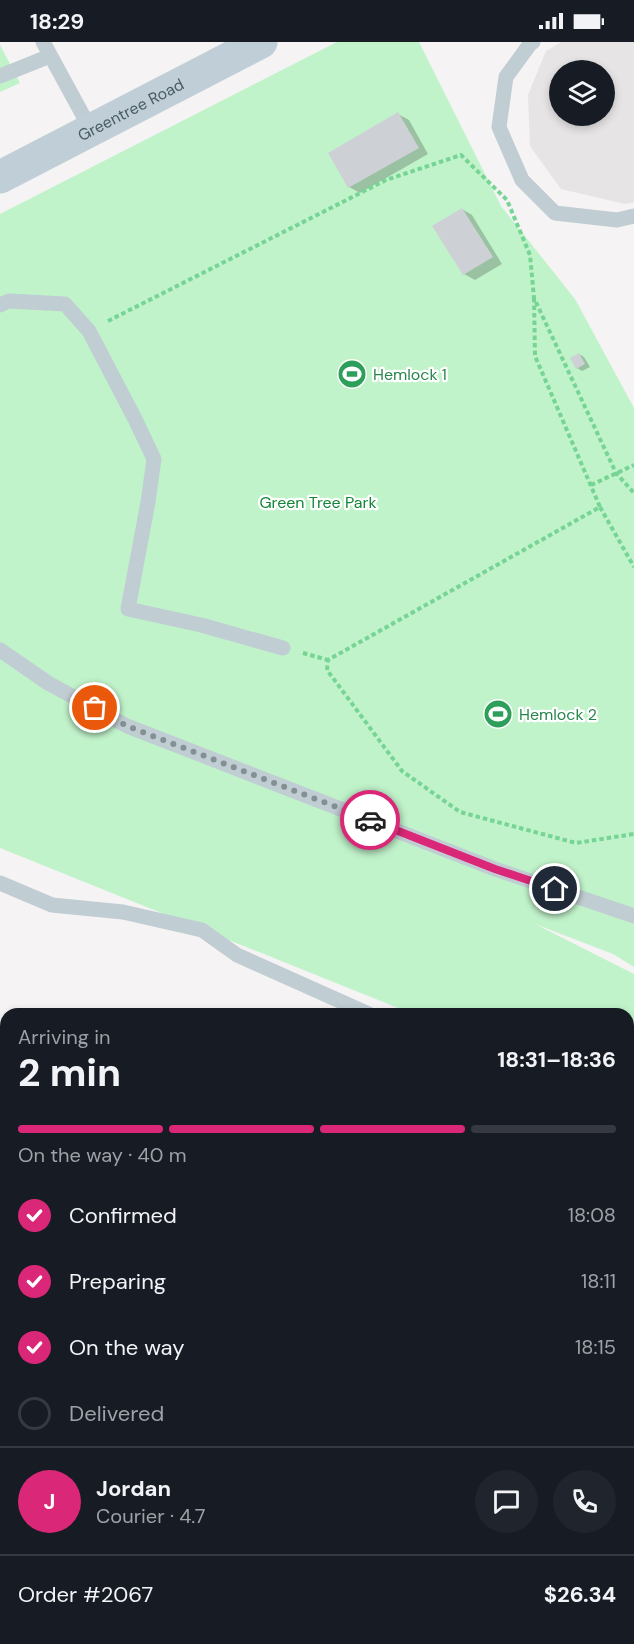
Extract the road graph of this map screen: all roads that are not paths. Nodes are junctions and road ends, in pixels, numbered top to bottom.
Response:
1 (261, 42) edge
2 (533, 42) edge
3 (46, 49) edge
4 (0, 76) edge
5 (91, 130) junction
6 (0, 177) edge
7 (634, 216) edge
8 (0, 305) edge
9 (283, 648) dead end
10 (0, 650) edge
11 (0, 883) edge
12 (634, 916) edge
13 (356, 1008) edge

1 - 5 main road, Greentree Road
2 - 7 lane
3 - 4 lane
3 - 5 lane
5 - 6 main road, Greentree Road
8 - 9 lane
10 - 12 lane
11 - 13 lane

